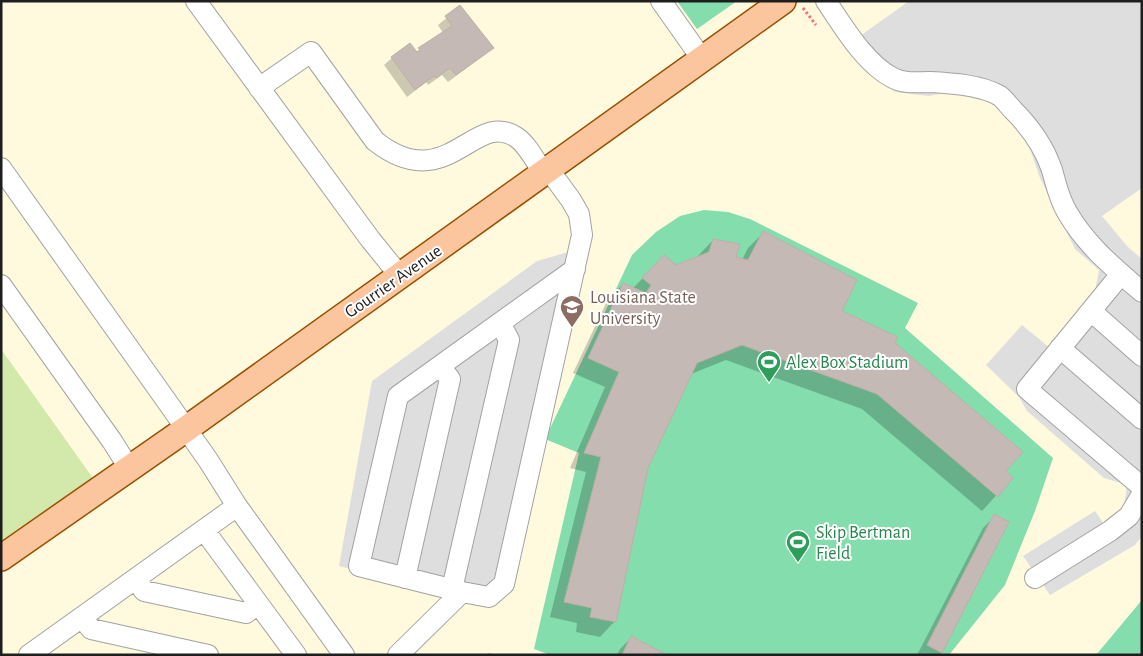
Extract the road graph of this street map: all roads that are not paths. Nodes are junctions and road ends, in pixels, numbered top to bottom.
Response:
1 (196, 1) edge
2 (661, 1) edge
3 (826, 1) edge
4 (791, 2) edge
5 (702, 59) junction
6 (259, 88) junction
7 (1, 168) edge
8 (547, 172) junction
9 (575, 269) junction
10 (1121, 274) junction
11 (400, 276) junction
12 (1, 285) edge
13 (1142, 292) edge
14 (1091, 311) junction
15 (500, 323) junction
16 (1060, 348) junction
17 (1142, 356) edge
18 (440, 366) junction
19 (1142, 419) edge
20 (186, 429) junction
21 (129, 468) junction
22 (1142, 487) edge
23 (1142, 494) edge
24 (237, 506) junction
25 (204, 530) junction
26 (1, 558) edge
27 (405, 578) junction
28 (1035, 578) dead end
29 (136, 579) junction
30 (457, 590) junction
31 (258, 604) junction
32 (82, 617) junction
33 (31, 654) edge
34 (208, 655) edge
35 (296, 655) edge
36 (344, 655) edge
37 (398, 655) edge

1 - 6 lane
2 - 5 lane
3 - 10 lane
4 - 5 main road, Gourrier Avenue
5 - 8 main road, Gourrier Avenue
6 - 8 lane
6 - 11 lane
7 - 20 lane
8 - 9 lane
8 - 11 main road, Gourrier Avenue
9 - 15 lane
9 - 30 lane
10 - 13 lane
10 - 14 lane
11 - 20 main road, Gourrier Avenue
12 - 21 lane
14 - 16 lane
14 - 17 lane
15 - 18 lane
15 - 30 lane
16 - 19 lane
16 - 22 lane
18 - 27 lane
18 - 27 lane
20 - 21 main road, Gourrier Avenue
20 - 24 lane
21 - 26 main road, Gourrier Avenue
23 - 28 lane
24 - 25 lane
24 - 36 lane
25 - 29 lane
25 - 31 lane
27 - 30 lane
29 - 31 lane
29 - 32 lane
30 - 37 lane
31 - 35 lane
32 - 33 lane
32 - 34 lane

